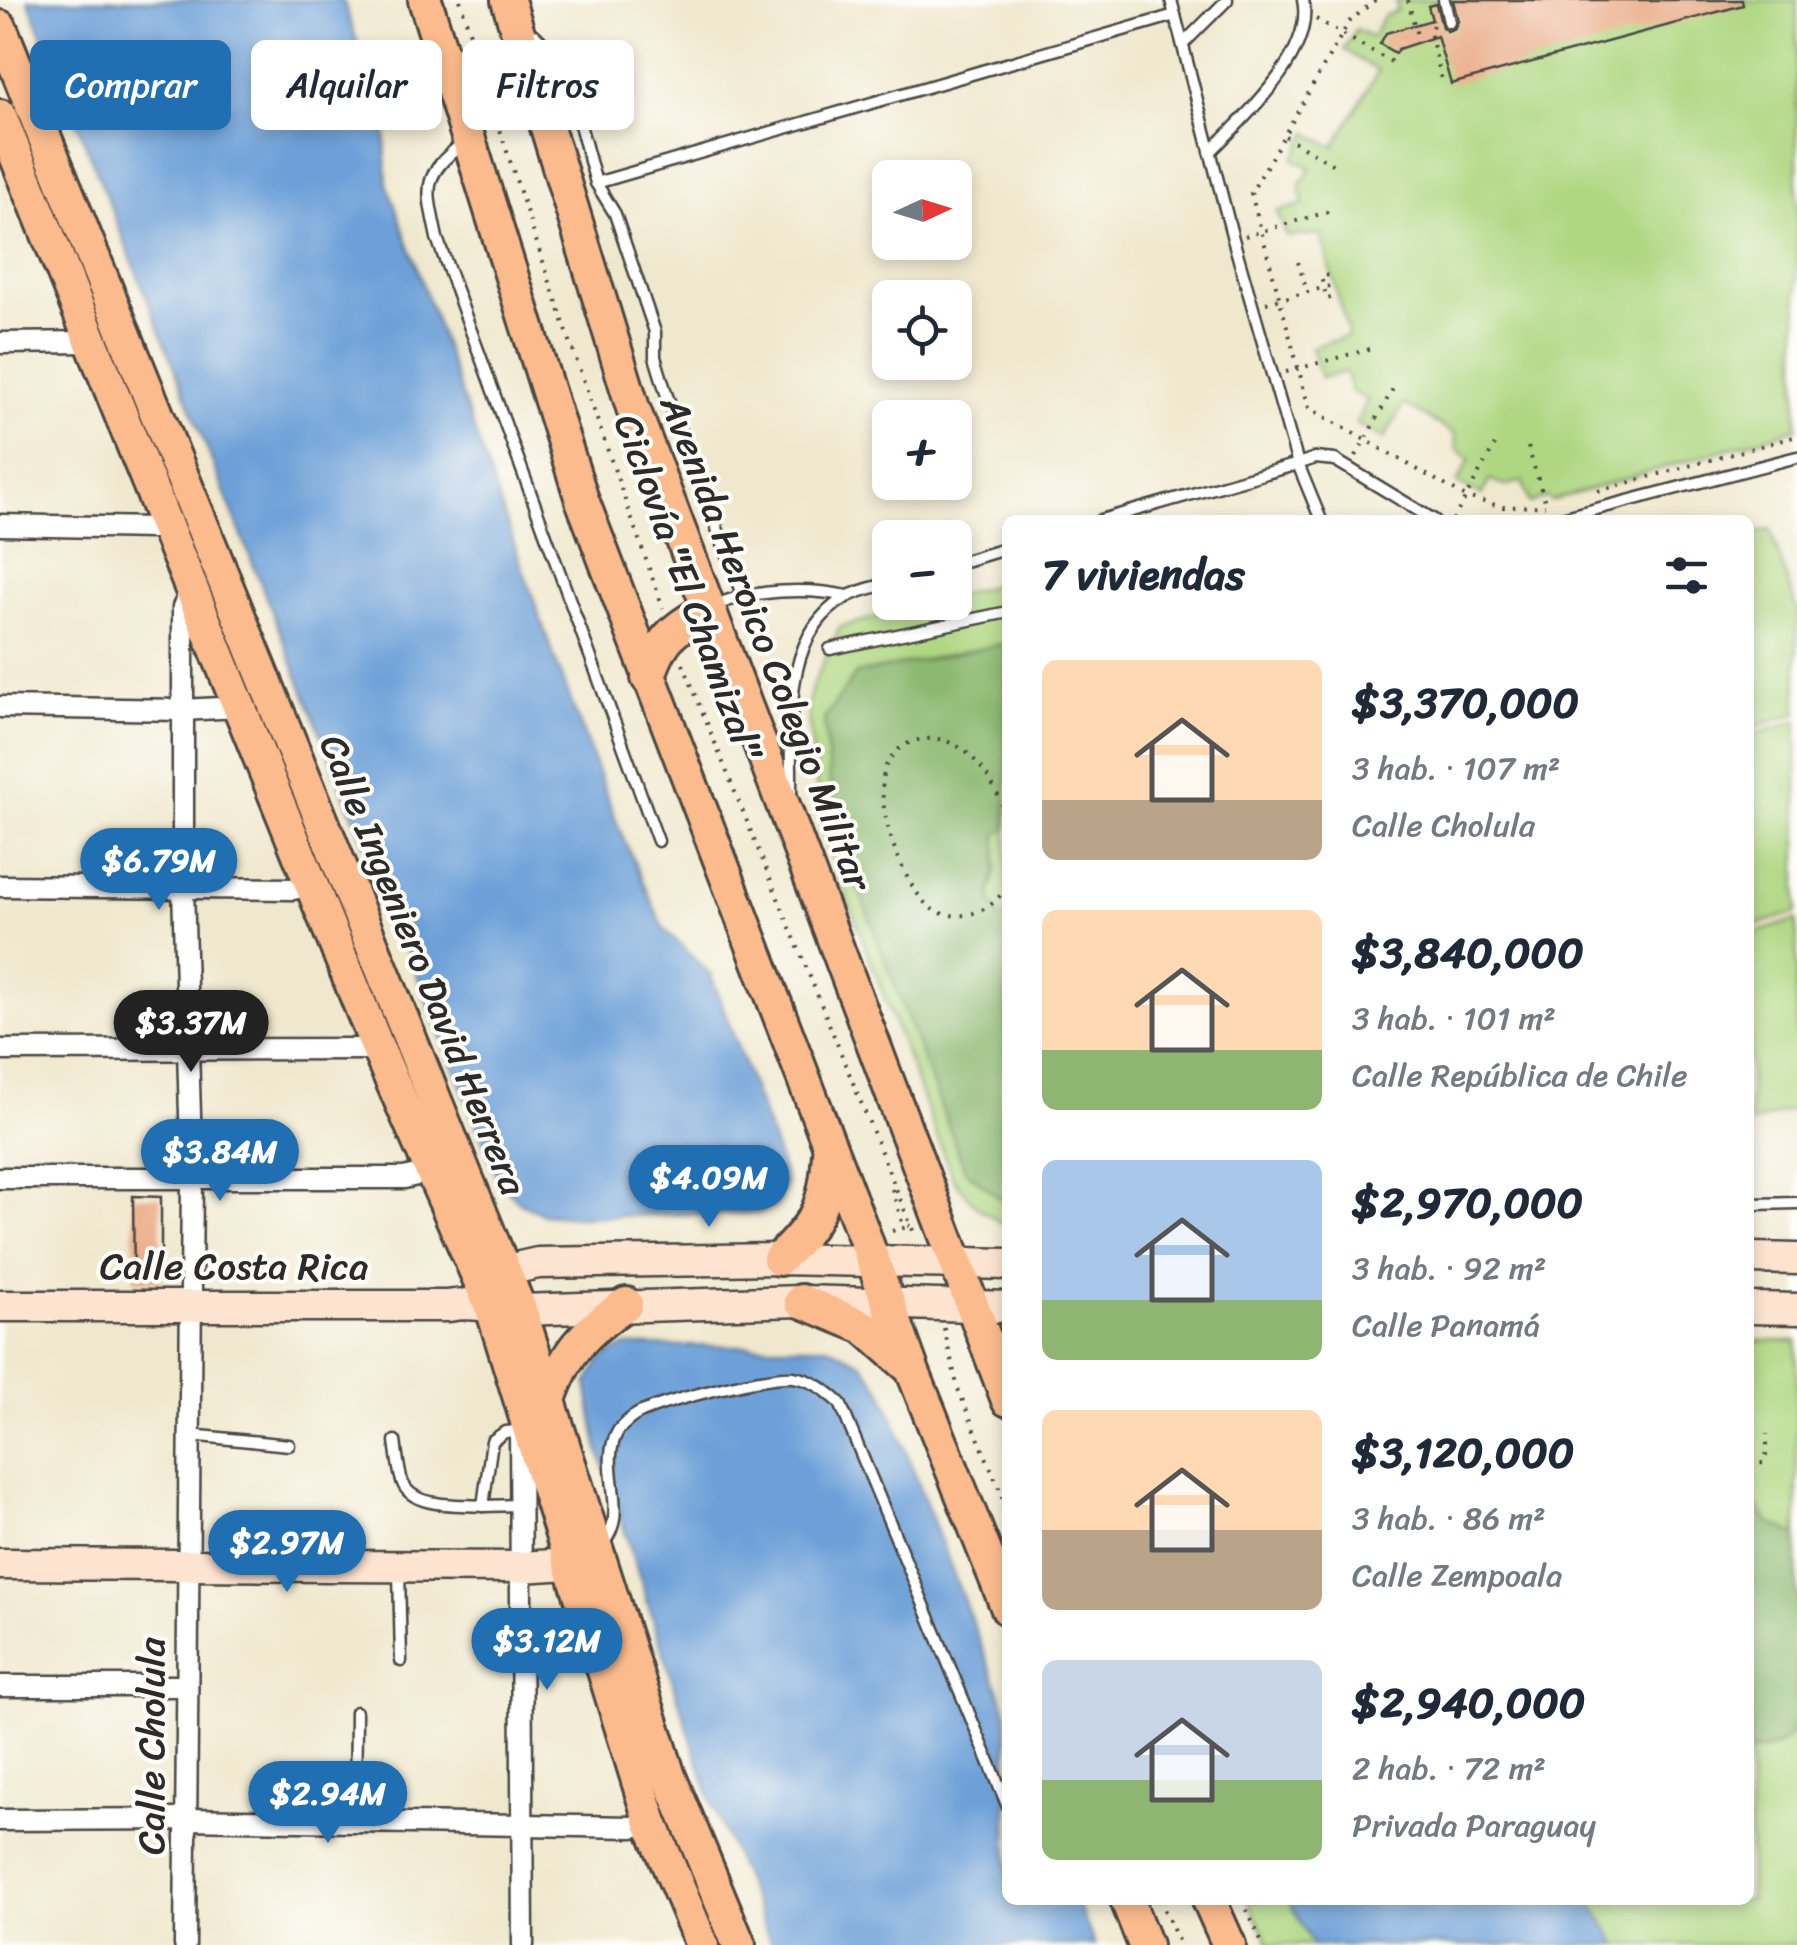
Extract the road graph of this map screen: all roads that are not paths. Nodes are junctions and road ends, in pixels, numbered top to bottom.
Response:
1 (425, 0) edge
2 (1171, 0) edge
3 (1226, 0) edge
4 (1302, 0) edge
5 (1175, 15) junction
6 (512, 16) edge
7 (0, 27) edge
8 (1183, 44) junction
9 (0, 116) edge
10 (467, 140) junction
11 (7, 152) edge
12 (1210, 152) junction
13 (596, 183) junction
14 (92, 342) junction
15 (0, 343) edge
16 (1797, 457) edge
17 (1298, 464) junction
18 (1120, 515) edge
19 (1320, 515) edge
20 (1426, 515) edge
21 (1571, 515) edge
22 (166, 524) junction
23 (0, 525) edge
24 (1002, 550) edge
25 (972, 559) edge
26 (872, 588) edge
27 (192, 590) junction
28 (847, 596) junction
29 (744, 597) junction
30 (707, 609) junction
31 (1002, 613) edge
32 (830, 649) dead end
33 (648, 678) junction
34 (0, 707) edge
35 (238, 707) junction
36 (182, 710) junction
37 (790, 823) junction
38 (658, 841) dead end
39 (310, 885) junction
40 (0, 886) edge
41 (183, 888) junction
42 (378, 1049) junction
43 (0, 1050) edge
44 (187, 1050) junction
45 (829, 1144) junction
46 (433, 1171) junction
47 (0, 1178) edge
48 (192, 1179) junction
49 (1797, 1203) edge
50 (1754, 1204) edge
51 (1754, 1258) edge
52 (1797, 1258) edge
53 (779, 1259) junction
54 (874, 1260) junction
55 (956, 1264) junction
56 (1002, 1264) edge
57 (494, 1297) junction
58 (801, 1301) junction
59 (626, 1304) junction
60 (889, 1305) junction
61 (0, 1306) edge
62 (191, 1306) junction
63 (973, 1306) junction
64 (1002, 1307) edge
65 (1754, 1308) edge
66 (1797, 1309) edge
67 (914, 1372) junction
68 (1002, 1384) edge
69 (533, 1418) junction
70 (189, 1435) junction
71 (395, 1441) dead end
72 (288, 1446) dead end
73 (520, 1505) junction
74 (483, 1506) junction
75 (582, 1558) junction
76 (0, 1564) edge
77 (188, 1564) junction
78 (399, 1566) junction
79 (521, 1567) junction
80 (1002, 1594) edge
81 (402, 1661) dead end
82 (0, 1686) edge
83 (187, 1686) junction
84 (356, 1712) dead end
85 (1002, 1793) edge
86 (186, 1819) junction
87 (0, 1820) edge
88 (355, 1822) junction
89 (651, 1823) junction
90 (523, 1824) junction
91 (1129, 1905) edge
92 (1211, 1905) edge
93 (185, 1945) edge
94 (522, 1945) edge
95 (702, 1945) edge
96 (739, 1945) edge
97 (1146, 1945) edge
98 (1229, 1945) edge

1 - 10 main road
2 - 5 lane
3 - 8 lane
4 - 12 lane
5 - 8 lane
5 - 13 lane
6 - 13 lane
6 - 30 main road, Avenida Heroico Colegio Militar
7 - 57 main road, Calle Ingeniero David Herrera
8 - 12 lane
9 - 11 main road, Calle Ingeniero David Herrera
10 - 33 main road
10 - 38 lane
11 - 14 main road, Calle Ingeniero David Herrera
12 - 17 lane
13 - 29 lane
14 - 15 street
14 - 22 main road, Calle Ingeniero David Herrera
16 - 21 lane
17 - 18 lane
17 - 19 lane
17 - 20 lane
22 - 23 street
22 - 27 main road, Calle Ingeniero David Herrera
24 - 25 lane
26 - 28 lane
27 - 35 main road, Calle Ingeniero David Herrera
27 - 36 street, Calle Cholula
28 - 29 lane
28 - 37 lane
29 - 30 lane
30 - 33 main road
30 - 37 main road, Avenida Heroico Colegio Militar
31 - 32 lane
33 - 45 main road
34 - 36 street
35 - 36 street
35 - 39 main road, Calle Ingeniero David Herrera
36 - 41 street, Calle Cholula
37 - 55 main road, Avenida Heroico Colegio Militar
39 - 41 street
39 - 42 main road, Calle Ingeniero David Herrera
40 - 41 street
41 - 44 street, Calle Cholula
42 - 44 street
42 - 46 main road, Calle Ingeniero David Herrera
43 - 44 street
44 - 48 street, Calle Cholula
45 - 53 main road
45 - 54 main road
46 - 48 street
46 - 57 main road, Calle Ingeniero David Herrera
47 - 48 street
48 - 62 street, Calle Cholula
49 - 50 lane
51 - 52 main road
53 - 54 main road, Calle Costa Rica
53 - 57 main road, Calle Costa Rica
54 - 55 main road, Calle Costa Rica
54 - 60 main road
55 - 56 main road, Calle Costa Rica
55 - 63 main road, Avenida Heroico Colegio Militar
57 - 59 main road, Calle Costa Rica
57 - 62 main road, Calle Costa Rica
57 - 69 main road, Calle Ingeniero David Herrera
58 - 59 main road, Calle Costa Rica
58 - 60 main road, Calle Costa Rica
58 - 67 main road
59 - 69 main road
60 - 63 main road, Calle Costa Rica
60 - 67 main road
61 - 62 main road, Calle Costa Rica
62 - 70 street, Calle Cholula
63 - 64 main road, Calle Costa Rica
63 - 68 main road, Avenida Heroico Colegio Militar
65 - 66 main road
67 - 80 main road
69 - 73 street
69 - 74 lane
69 - 75 main road, Calle Ingeniero David Herrera
70 - 72 lane
70 - 77 street, Calle Cholula
71 - 74 lane
73 - 74 lane
73 - 79 street
75 - 79 main road
75 - 85 lane
75 - 89 main road, Calle Ingeniero David Herrera
75 - 96 main road, Calle Ingeniero David Herrera
76 - 77 main road
77 - 78 main road
77 - 83 street, Calle Cholula
78 - 79 main road
78 - 81 lane
79 - 90 street
82 - 83 street
83 - 86 street, Calle Cholula
84 - 88 lane
86 - 87 street
86 - 88 street
86 - 93 street, Calle Cholula
88 - 90 street
89 - 90 street
89 - 95 main road, Calle Ingeniero David Herrera
90 - 94 street
91 - 97 main road
92 - 98 main road

